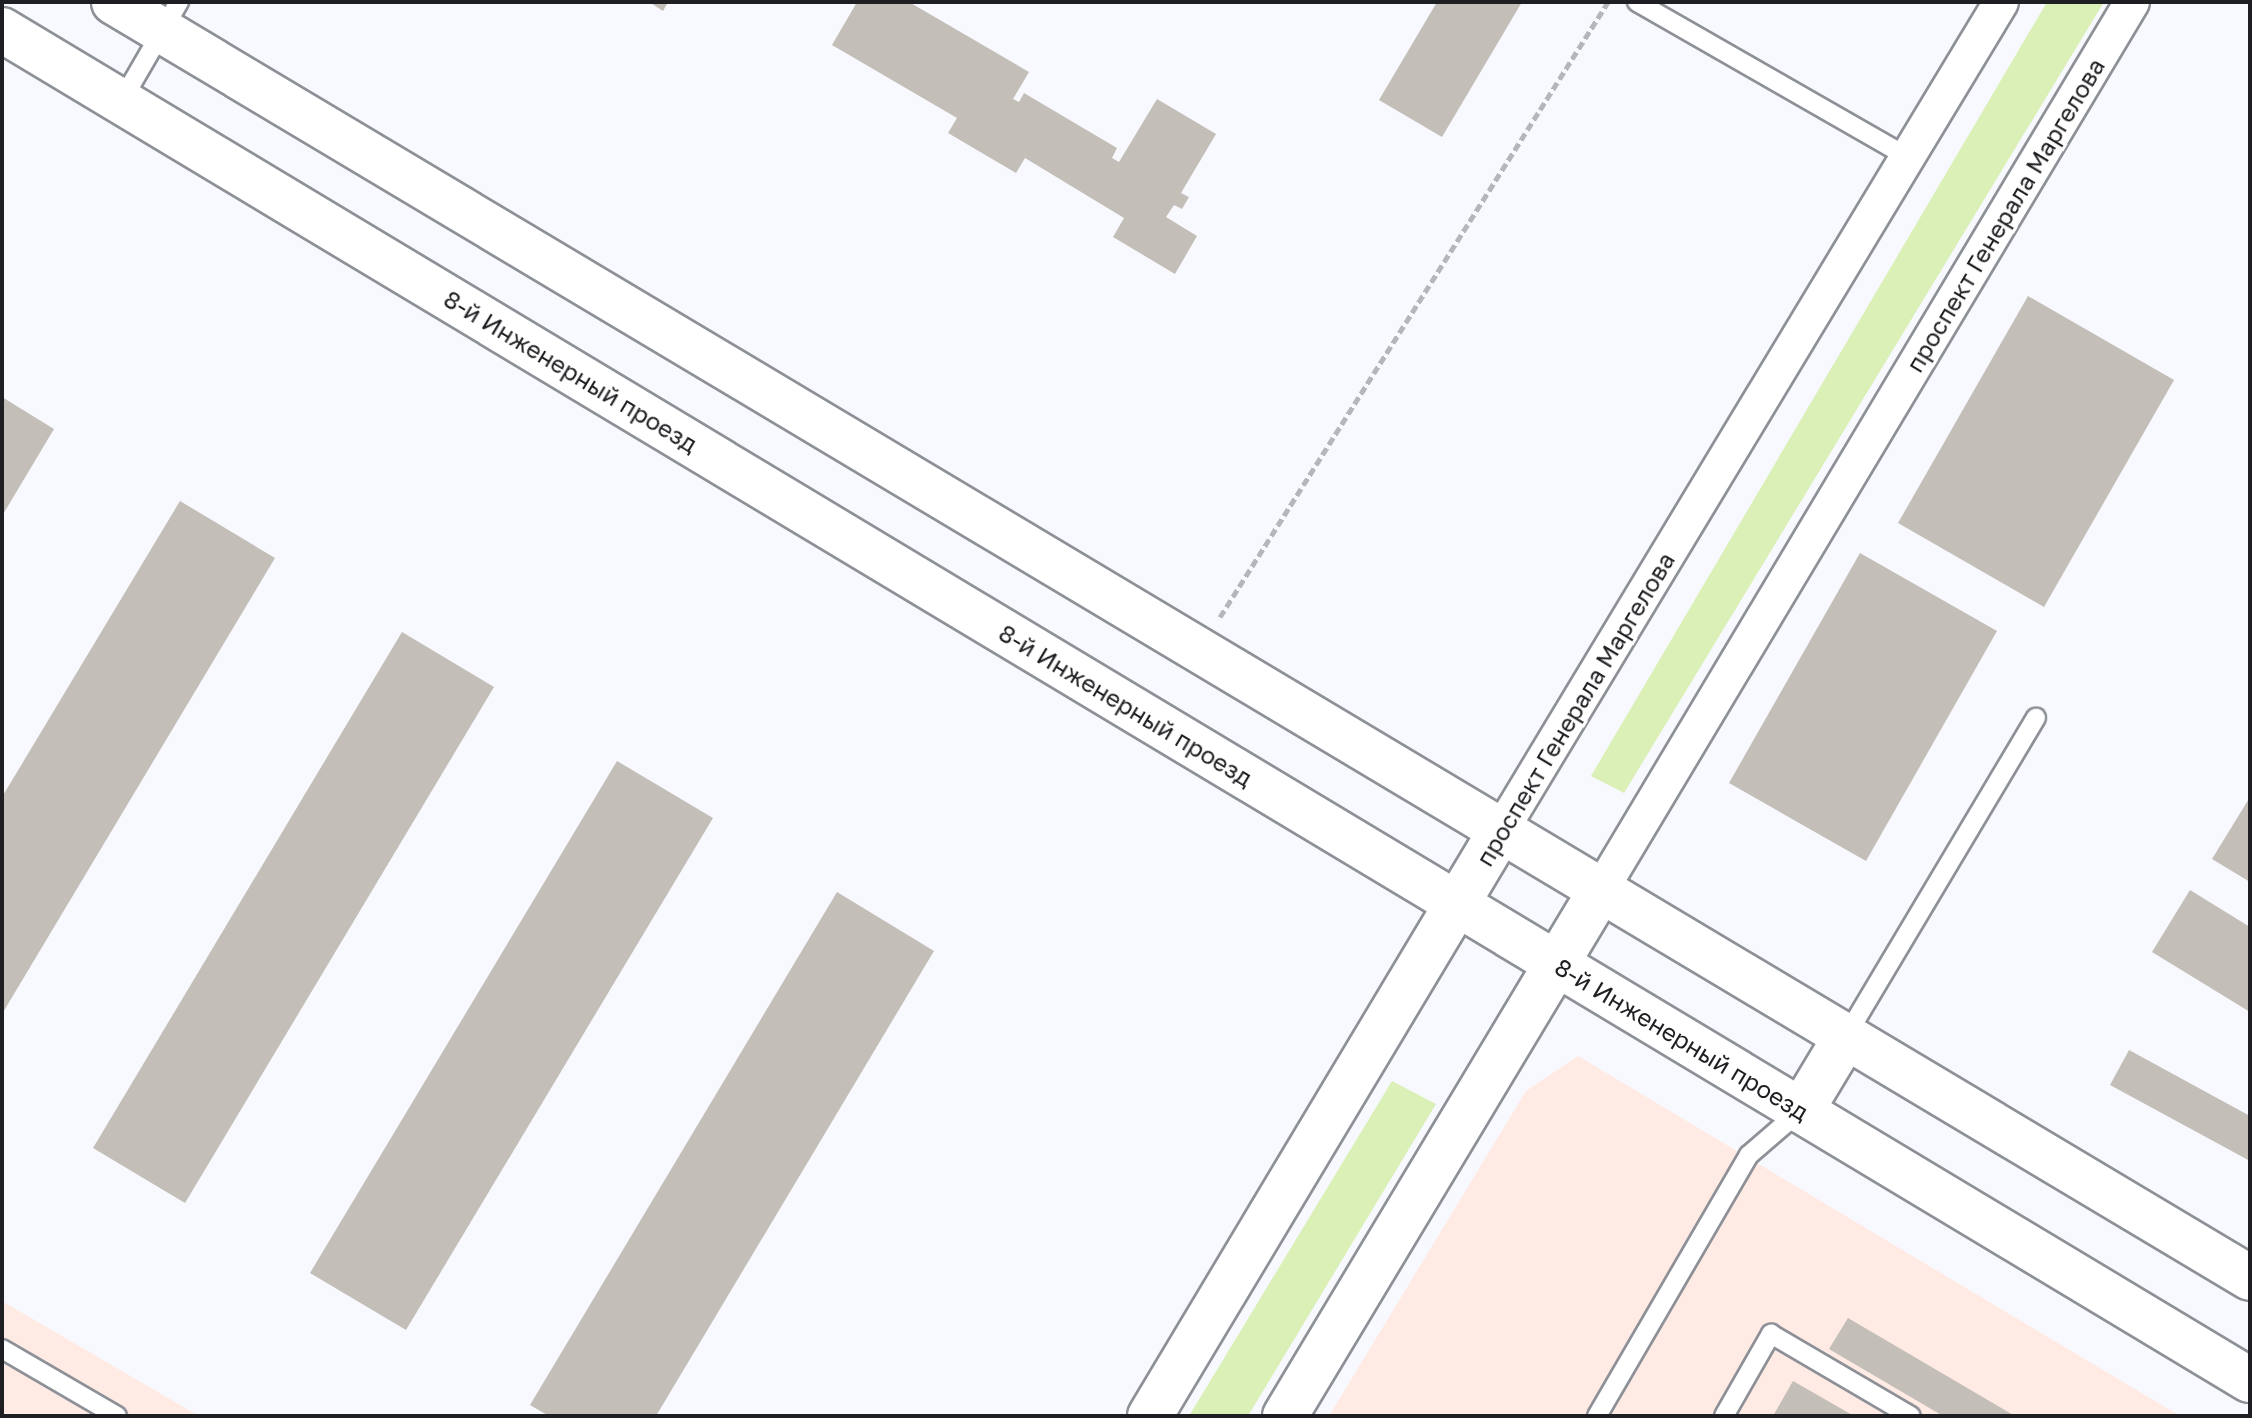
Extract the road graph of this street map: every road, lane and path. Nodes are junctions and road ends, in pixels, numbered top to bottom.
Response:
1 (114, 2) edge
2 (1608, 2) edge
3 (1637, 2) edge
4 (2001, 2) edge
5 (2132, 2) edge
6 (171, 17) edge
7 (2, 30) edge
8 (121, 102) junction
9 (1908, 157) junction
10 (1198, 651) junction
11 (2036, 718) dead end
12 (1500, 832) junction
13 (1599, 893) junction
14 (1458, 904) junction
15 (1556, 963) junction
16 (1845, 1038) junction
17 (1801, 1111) junction
18 (2250, 1278) edge
19 (2, 1349) edge
20 (2250, 1380) edge
21 (117, 1416) edge
22 (1150, 1416) edge
23 (1285, 1416) edge
24 (1597, 1416) edge
25 (1724, 1416) edge
26 (1911, 1416) edge

1 - 6 street
2 - 10 path
3 - 9 lane
4 - 9 street, проспект Генерала Маргелова
5 - 13 street, проспект Генерала Маргелова
6 - 8 lane
6 - 10 street
7 - 8 street, 8-й Инженерный проезд
8 - 14 street, 8-й Инженерный проезд
9 - 12 street, проспект Генерала Маргелова
10 - 12 street
11 - 16 lane
12 - 13 street
12 - 14 street, проспект Генерала Маргелова
13 - 15 street, проспект Генерала Маргелова
13 - 16 street
14 - 15 street, 8-й Инженерный проезд
14 - 22 street, проспект Генерала Маргелова
15 - 17 street, 8-й Инженерный проезд
15 - 23 street, проспект Генерала Маргелова
16 - 17 street
16 - 18 street
17 - 20 street, 8-й Инженерный проезд
17 - 24 lane
19 - 21 lane
25 - 26 lane

